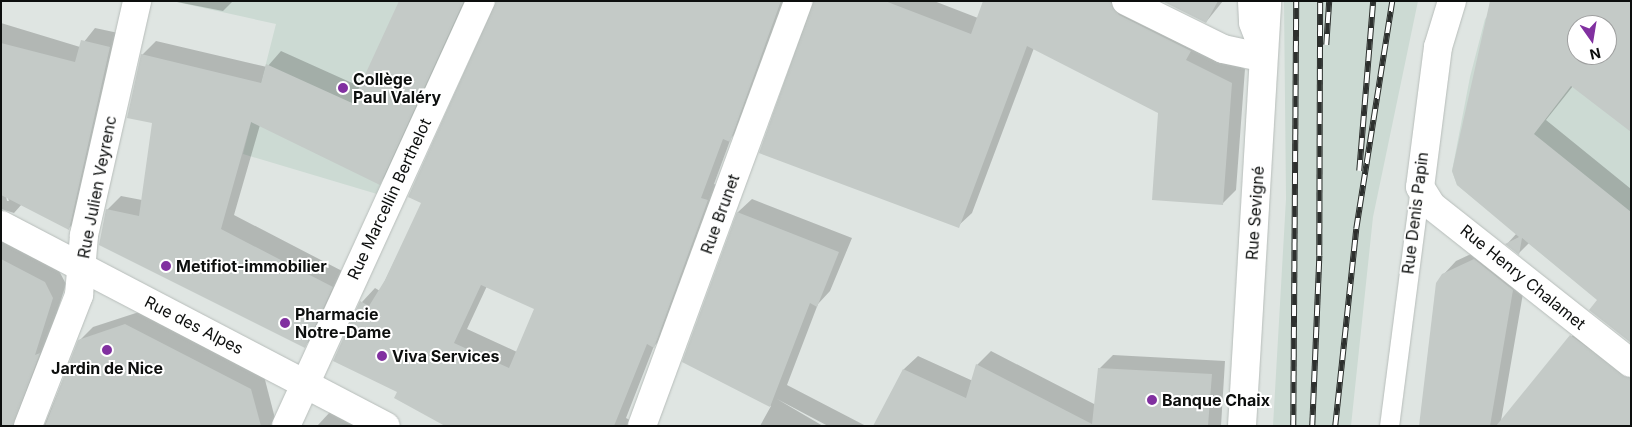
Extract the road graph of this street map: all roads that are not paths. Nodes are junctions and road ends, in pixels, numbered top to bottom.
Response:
1 (137, 1) edge
2 (481, 1) edge
3 (798, 1) edge
4 (1126, 1) edge
5 (1248, 1) edge
6 (1267, 1) edge
7 (1439, 1) edge
8 (1452, 1) edge
9 (1261, 57) junction
10 (1423, 141) junction
11 (1420, 187) junction
12 (1, 225) edge
13 (81, 266) junction
14 (1631, 363) edge
15 (306, 383) junction
16 (28, 426) edge
17 (286, 426) edge
18 (386, 426) edge
19 (642, 426) edge
20 (1242, 426) edge
21 (1389, 426) edge

1 - 13 street, Rue Julien Veyrenc
2 - 15 street, Rue Marcellin Berthelot
3 - 19 street, Rue Brunet
4 - 9 street
5 - 9 lane
6 - 9 street, Rue Sevigné
7 - 10 lane
8 - 10 street, Rue Denis Papin
9 - 20 street, Rue Sevigné
10 - 11 street, Rue Denis Papin
11 - 14 street, Rue Henry Chalamet
11 - 21 lane, Rue Denis Papin
12 - 13 street, Rue des Alpes
13 - 15 street, Rue des Alpes
13 - 16 street, Rue Julien Veyrenc
15 - 17 street, Rue Marcellin Berthelot
15 - 18 street, Rue des Alpes

